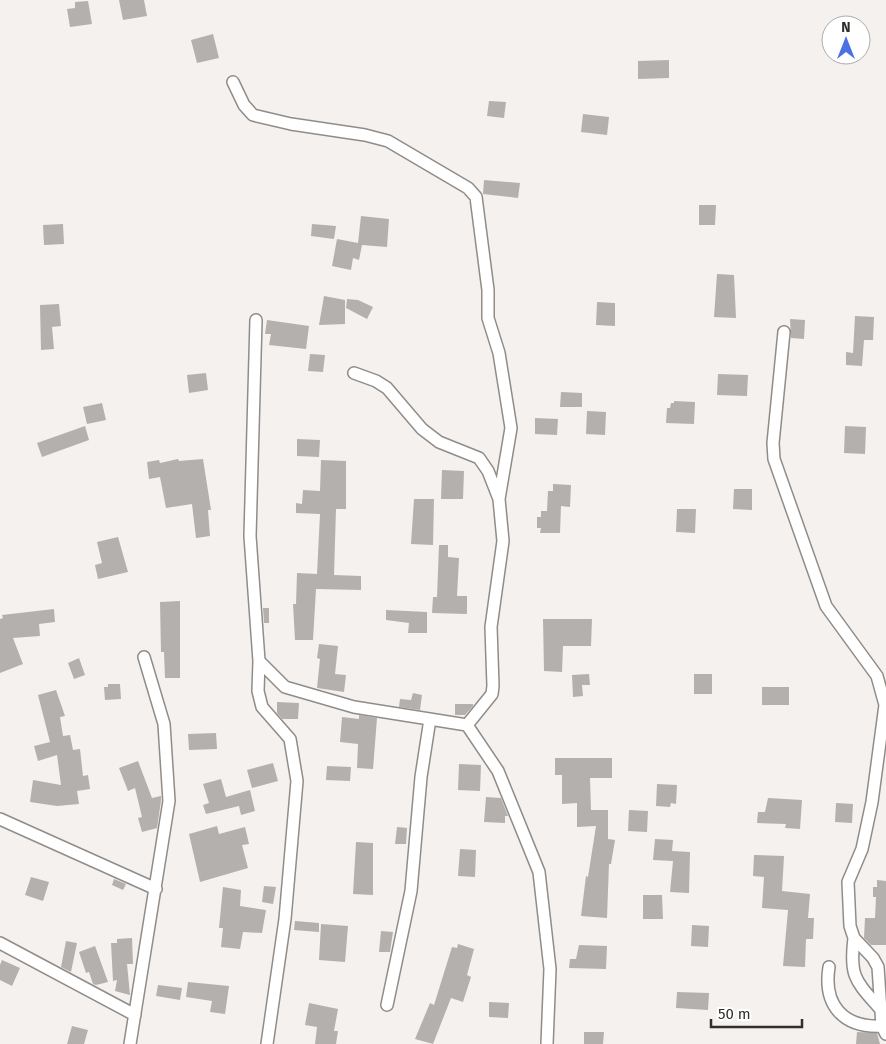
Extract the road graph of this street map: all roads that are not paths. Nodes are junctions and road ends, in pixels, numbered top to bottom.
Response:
1 (233, 82) dead end
2 (256, 320) dead end
3 (784, 332) dead end
4 (354, 373) dead end
5 (499, 499) junction
6 (144, 657) dead end
7 (259, 661) junction
8 (430, 719) junction
9 (467, 725) junction
10 (874, 786) junction
11 (886, 789) edge
12 (0, 819) edge
13 (156, 889) junction
14 (854, 938) junction
15 (0, 943) edge
16 (829, 967) dead end
17 (387, 1004) dead end
18 (882, 1011) junction
19 (135, 1015) junction
20 (884, 1030) edge
21 (130, 1044) edge
22 (267, 1044) edge
23 (546, 1044) edge

1 - 5 street
2 - 7 street
3 - 10 street
4 - 5 street
5 - 9 street
6 - 13 street
7 - 8 street
7 - 22 street
8 - 9 street
8 - 17 street
9 - 23 street
10 - 11 street
10 - 14 street
12 - 13 street
13 - 19 street
14 - 18 street
14 - 18 street
15 - 19 street
16 - 20 street
18 - 20 street
19 - 21 street

